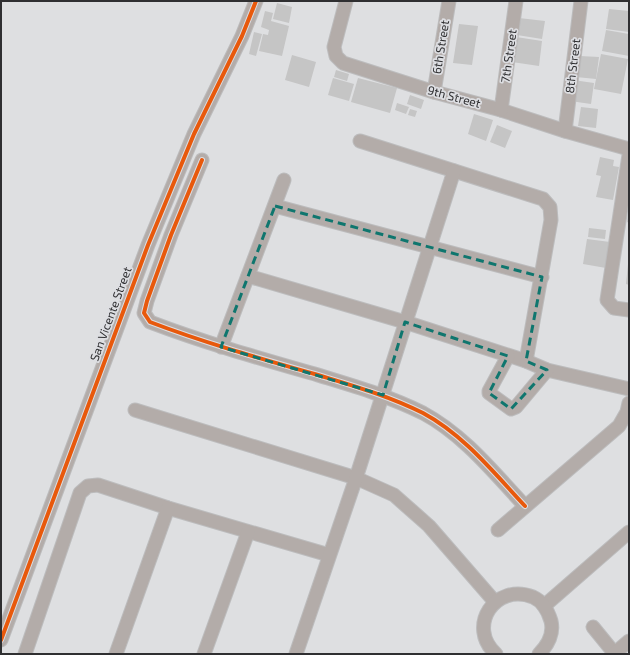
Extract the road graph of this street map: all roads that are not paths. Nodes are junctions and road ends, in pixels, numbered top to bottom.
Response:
1 (256, 1) edge
2 (346, 1) edge
3 (449, 1) edge
4 (516, 1) edge
5 (581, 1) edge
6 (434, 92) junction
7 (501, 110) junction
8 (565, 131) junction
9 (360, 141) dead end
10 (629, 149) edge
11 (629, 155) edge
12 (202, 160) dead end
13 (454, 171) junction
14 (284, 180) dead end
15 (275, 206) junction
16 (624, 230) edge
17 (429, 247) junction
18 (248, 276) junction
19 (542, 277) junction
20 (629, 310) edge
21 (405, 322) junction
22 (221, 347) junction
23 (508, 356) junction
24 (526, 361) junction
25 (547, 370) junction
26 (629, 389) edge
27 (383, 395) junction
28 (629, 403) edge
29 (135, 410) dead end
30 (356, 478) junction
31 (525, 506) junction
32 (168, 508) junction
33 (498, 530) dead end
34 (248, 532) junction
35 (627, 538) edge
36 (329, 555) junction
37 (495, 602) junction
38 (544, 606) junction
39 (593, 628) dead end
40 (1, 640) edge
41 (629, 641) edge
42 (491, 652) edge
43 (25, 654) edge
44 (116, 654) edge
45 (204, 654) edge
46 (296, 654) edge
47 (540, 654) edge
48 (615, 654) edge

1 - 40 street, San Vicente Street
2 - 6 street, 9th Street
3 - 6 street, 6th Street
4 - 7 street, 7th Street
5 - 8 street, 8th Street
6 - 7 street, 9th Street
7 - 8 street, 9th Street
8 - 10 street, 9th Street
9 - 13 street
11 - 16 street
12 - 22 street
13 - 17 street
13 - 19 street
14 - 15 street
15 - 17 street
15 - 18 street
16 - 20 street
17 - 19 street
17 - 21 street
18 - 21 street
18 - 22 street
19 - 24 street
21 - 23 street
21 - 27 street
22 - 27 street
23 - 24 street
23 - 25 street
24 - 25 street
25 - 26 street
27 - 30 street
27 - 31 street
28 - 31 street
29 - 30 street
30 - 36 street
30 - 37 street
31 - 33 street
32 - 34 street
32 - 43 street
32 - 44 street
34 - 36 street
34 - 45 street
35 - 38 street
36 - 46 street
37 - 38 street
37 - 42 street
38 - 47 street
39 - 48 street
41 - 48 street

